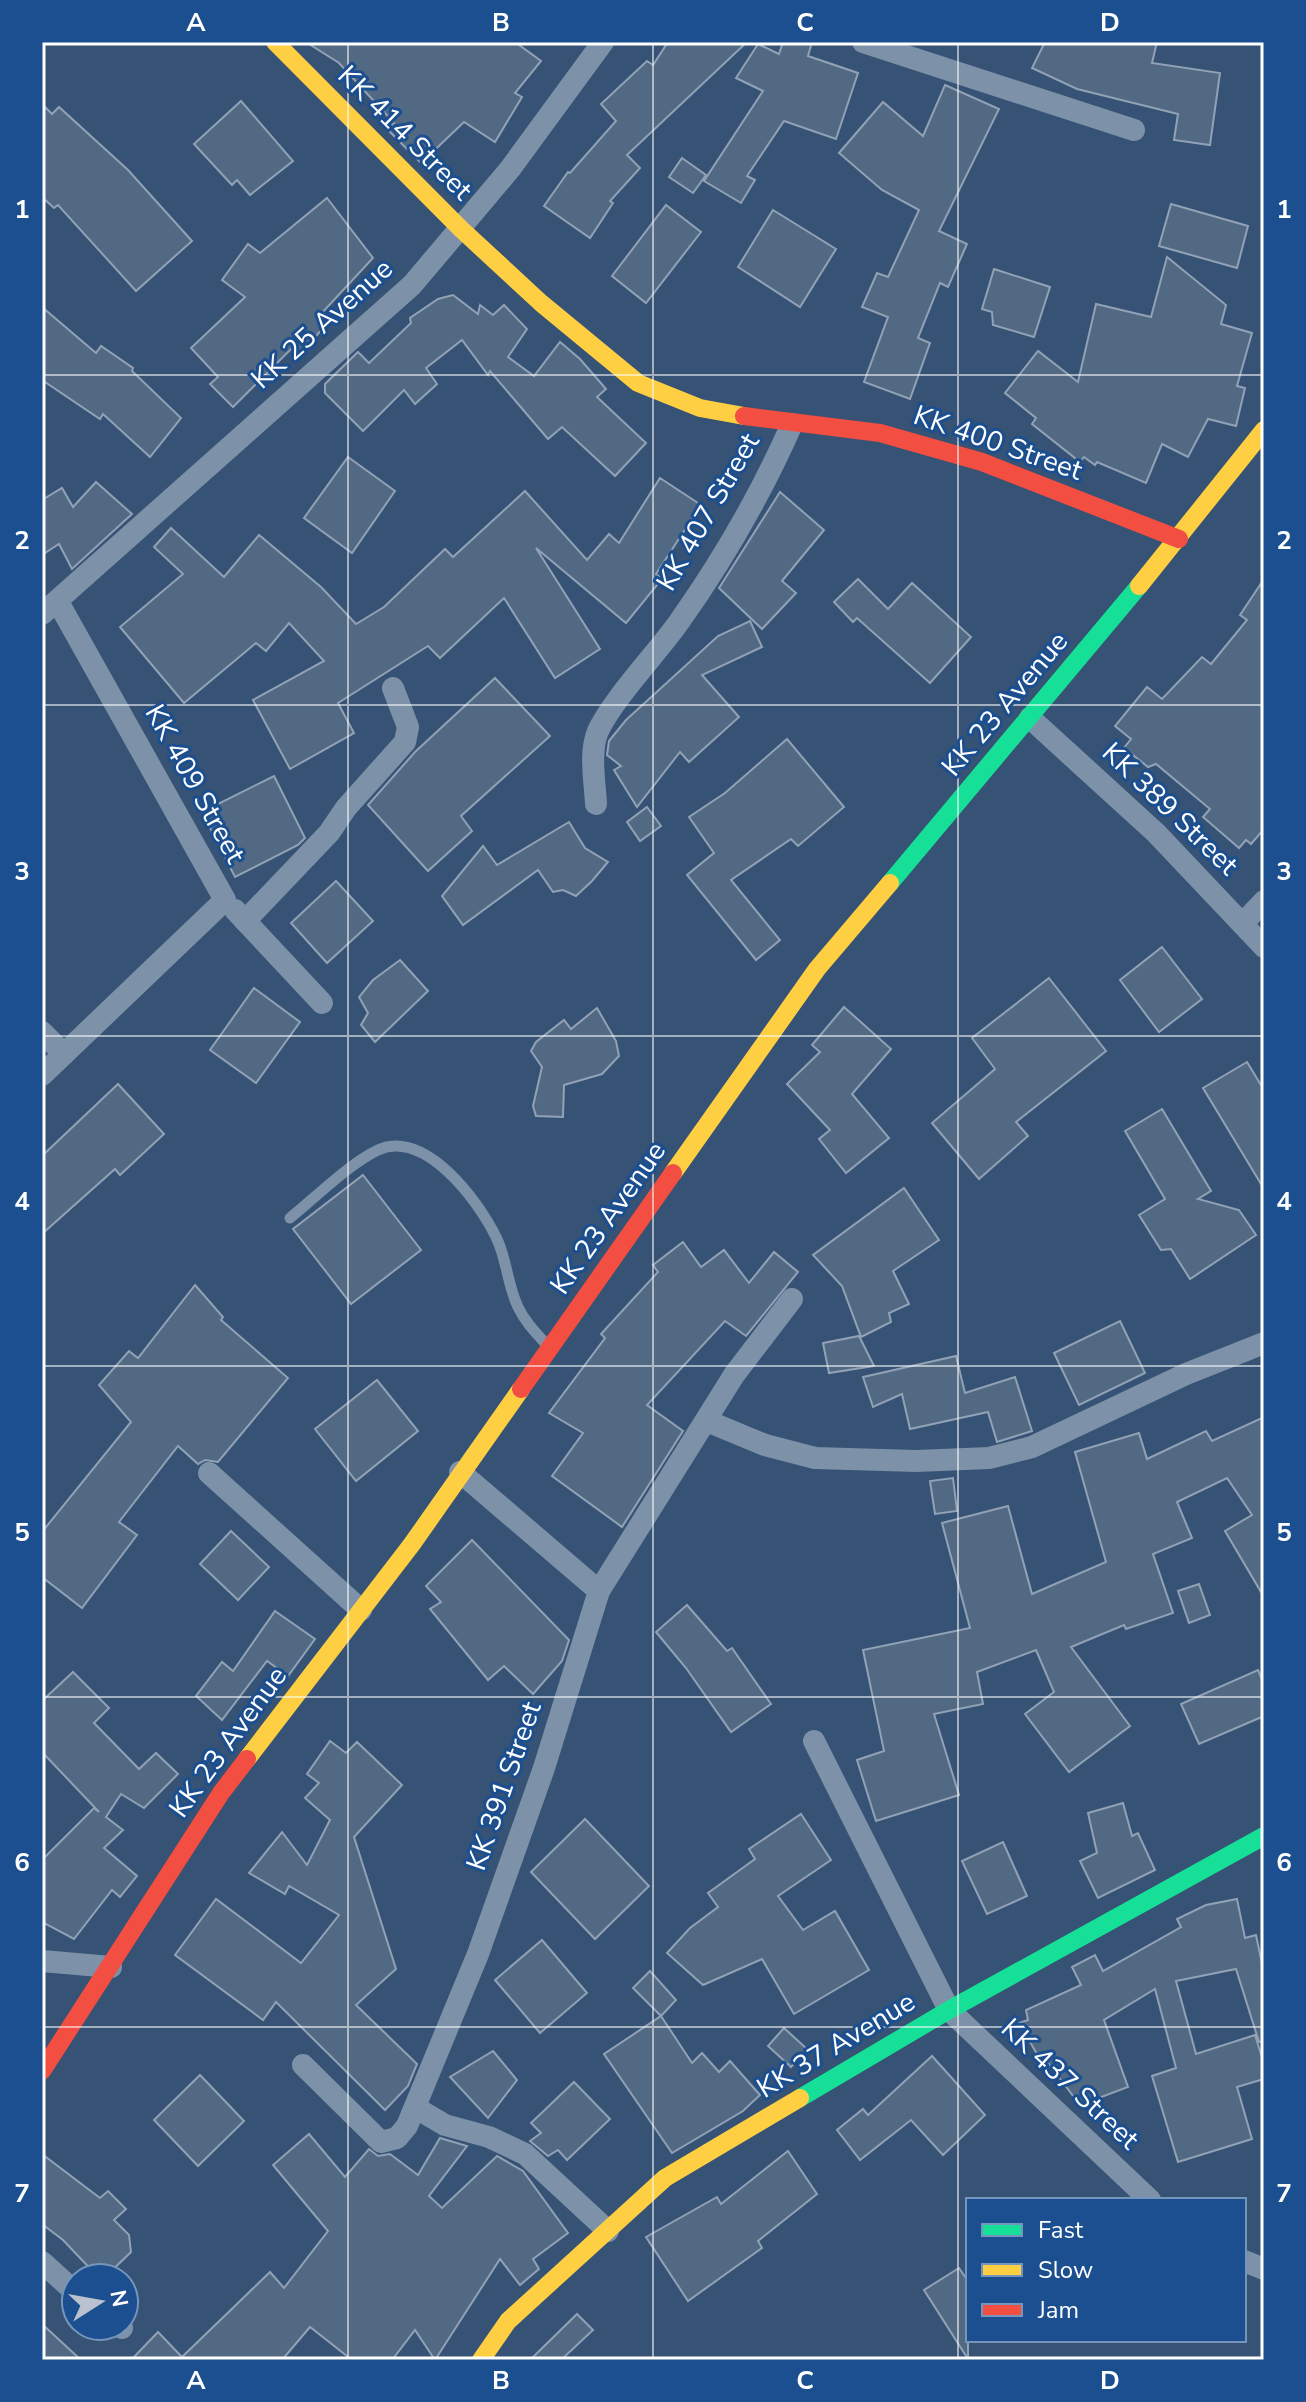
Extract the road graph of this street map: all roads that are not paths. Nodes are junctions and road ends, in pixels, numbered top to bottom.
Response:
1 (275, 42) edge
2 (603, 42) edge
3 (863, 42) edge
4 (1134, 130) dead end
5 (461, 229) junction
6 (792, 424) junction
7 (1264, 430) edge
8 (1179, 539) junction
9 (50, 608) edge
10 (393, 688) dead end
11 (1030, 718) junction
12 (596, 804) dead end
13 (225, 900) junction
14 (1264, 901) edge
15 (245, 921) junction
16 (1243, 923) junction
17 (1264, 947) edge
18 (322, 1003) dead end
19 (42, 1032) edge
20 (64, 1054) junction
21 (42, 1075) edge
22 (290, 1218) dead end
23 (792, 1299) dead end
24 (1264, 1343) edge
25 (551, 1349) junction
26 (707, 1421) junction
27 (460, 1472) junction
28 (209, 1473) dead end
29 (599, 1591) junction
30 (361, 1610) junction
31 (814, 1741) dead end
32 (1264, 1836) edge
33 (42, 1961) edge
34 (111, 1967) junction
35 (949, 2010) junction
36 (303, 2065) dead end
37 (42, 2071) edge
38 (416, 2108) junction
39 (1148, 2198) edge
40 (608, 2231) junction
41 (42, 2262) edge
42 (60, 2278) edge
43 (481, 2360) edge

1 - 5 main road, KK 414 Street
2 - 5 street, KK 25 Avenue
3 - 4 street
5 - 6 main road, KK 407 Street
5 - 9 street, KK 25 Avenue
6 - 8 main road, KK 400 Street
6 - 12 street, KK 407 Street
7 - 8 main road, KK 23 Avenue
8 - 11 main road, KK 23 Avenue
9 - 13 street, KK 409 Street
10 - 15 street
11 - 16 street, KK 389 Street
11 - 25 main road, KK 23 Avenue
13 - 15 street
13 - 20 street, KK 409 Street
14 - 16 street
15 - 18 street
16 - 17 street, KK 389 Street
19 - 20 street
20 - 21 street, KK 409 Street
22 - 25 lane
23 - 26 street, KK 391 Street
24 - 26 street
25 - 27 main road, KK 23 Avenue
26 - 29 street, KK 391 Street
27 - 29 street
27 - 30 main road, KK 23 Avenue
28 - 30 street
29 - 38 street, KK 391 Street
30 - 34 main road, KK 23 Avenue
31 - 35 street, KK 437 Street
32 - 35 main road, KK 37 Avenue
33 - 34 street
34 - 37 main road, KK 23 Avenue
35 - 39 street, KK 437 Street
35 - 40 main road, KK 37 Avenue
36 - 38 street, KK 391 Street
38 - 40 street
40 - 43 main road, KK 37 Avenue
41 - 42 street

